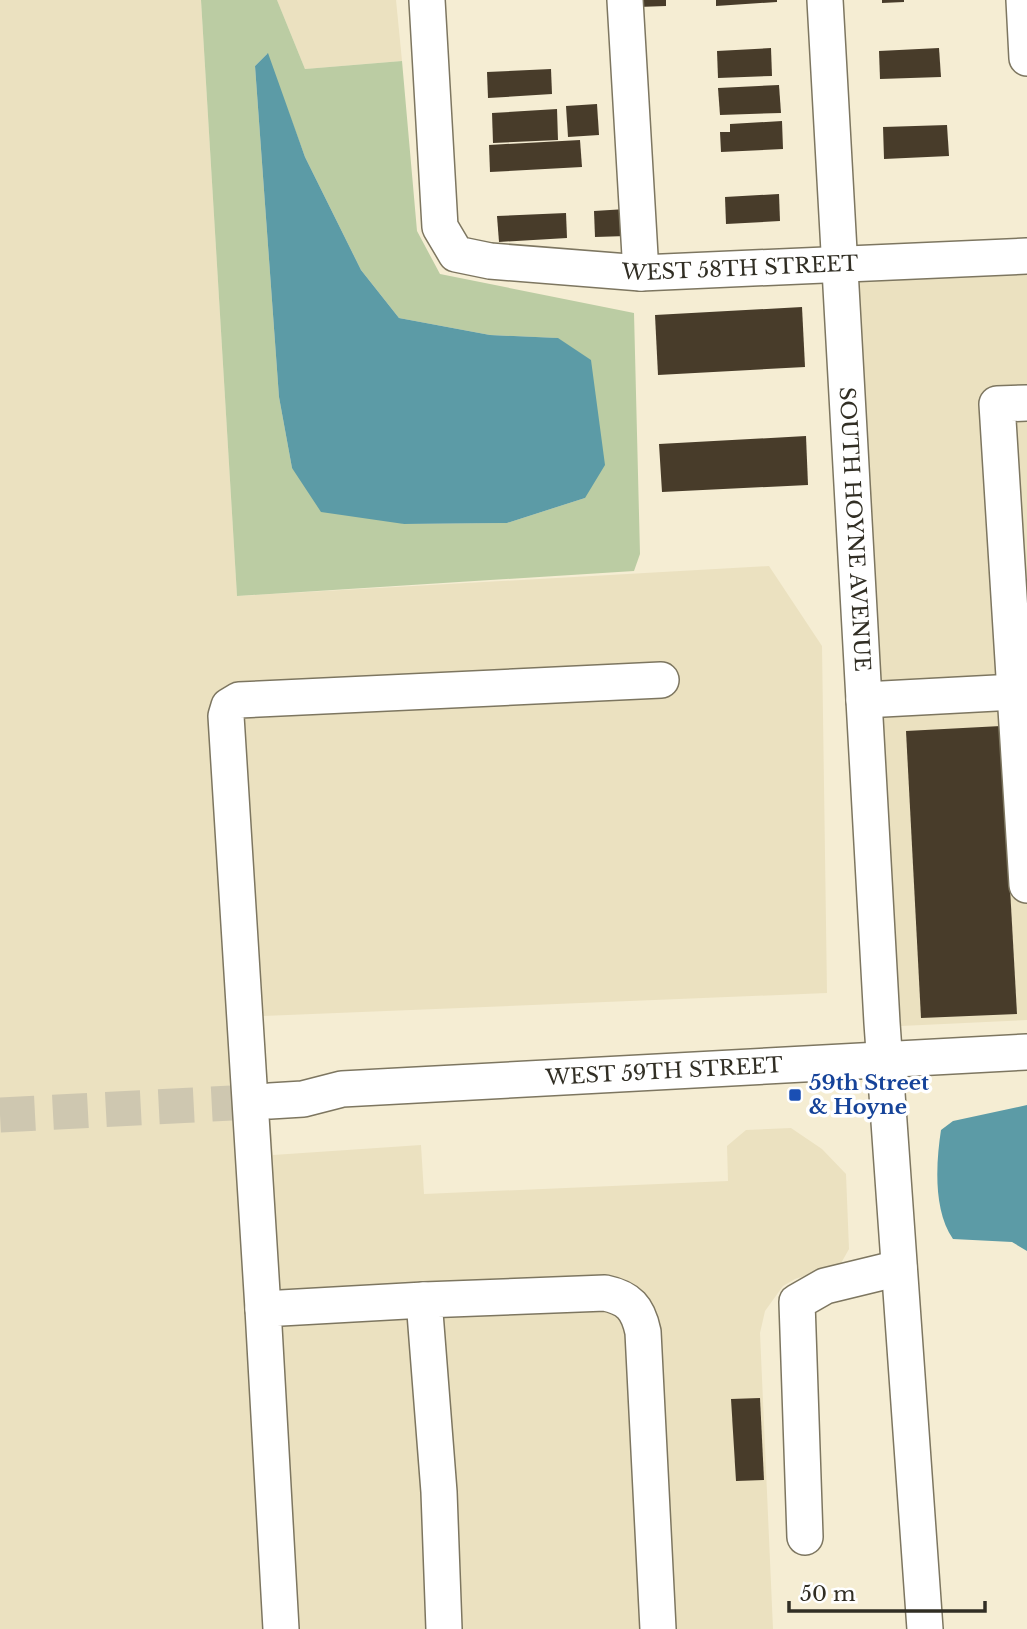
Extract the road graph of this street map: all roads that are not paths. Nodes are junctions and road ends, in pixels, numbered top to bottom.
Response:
1 (427, 0) edge
2 (625, 0) edge
3 (825, 0) edge
4 (1024, 0) edge
5 (1027, 58) edge
6 (1027, 256) edge
7 (839, 265) junction
8 (640, 273) junction
9 (1027, 403) edge
10 (661, 680) dead end
11 (1015, 692) junction
12 (864, 700) junction
13 (1027, 886) edge
14 (1027, 1052) edge
15 (884, 1059) junction
16 (269, 1092) tunnel mouth
17 (899, 1268) junction
18 (424, 1300) junction
19 (262, 1309) junction
20 (805, 1537) dead end
21 (281, 1629) edge
22 (444, 1629) edge
23 (658, 1629) edge
24 (925, 1629) edge

1 - 8 street, WEST 58TH STREET
2 - 8 street
3 - 7 street, SOUTH HOYNE AVENUE
4 - 5 street
6 - 7 street, WEST 58TH STREET
7 - 8 street, WEST 58TH STREET
7 - 12 street, SOUTH HOYNE AVENUE
9 - 11 street
10 - 19 street
11 - 12 street
11 - 13 street
12 - 15 street, SOUTH HOYNE AVENUE
14 - 15 street, WEST 59TH STREET
15 - 16 street, WEST 59TH STREET
15 - 17 street, SOUTH HOYNE AVENUE
17 - 20 street
17 - 24 street, SOUTH HOYNE AVENUE
18 - 19 street
18 - 22 street
18 - 23 street
19 - 21 street

